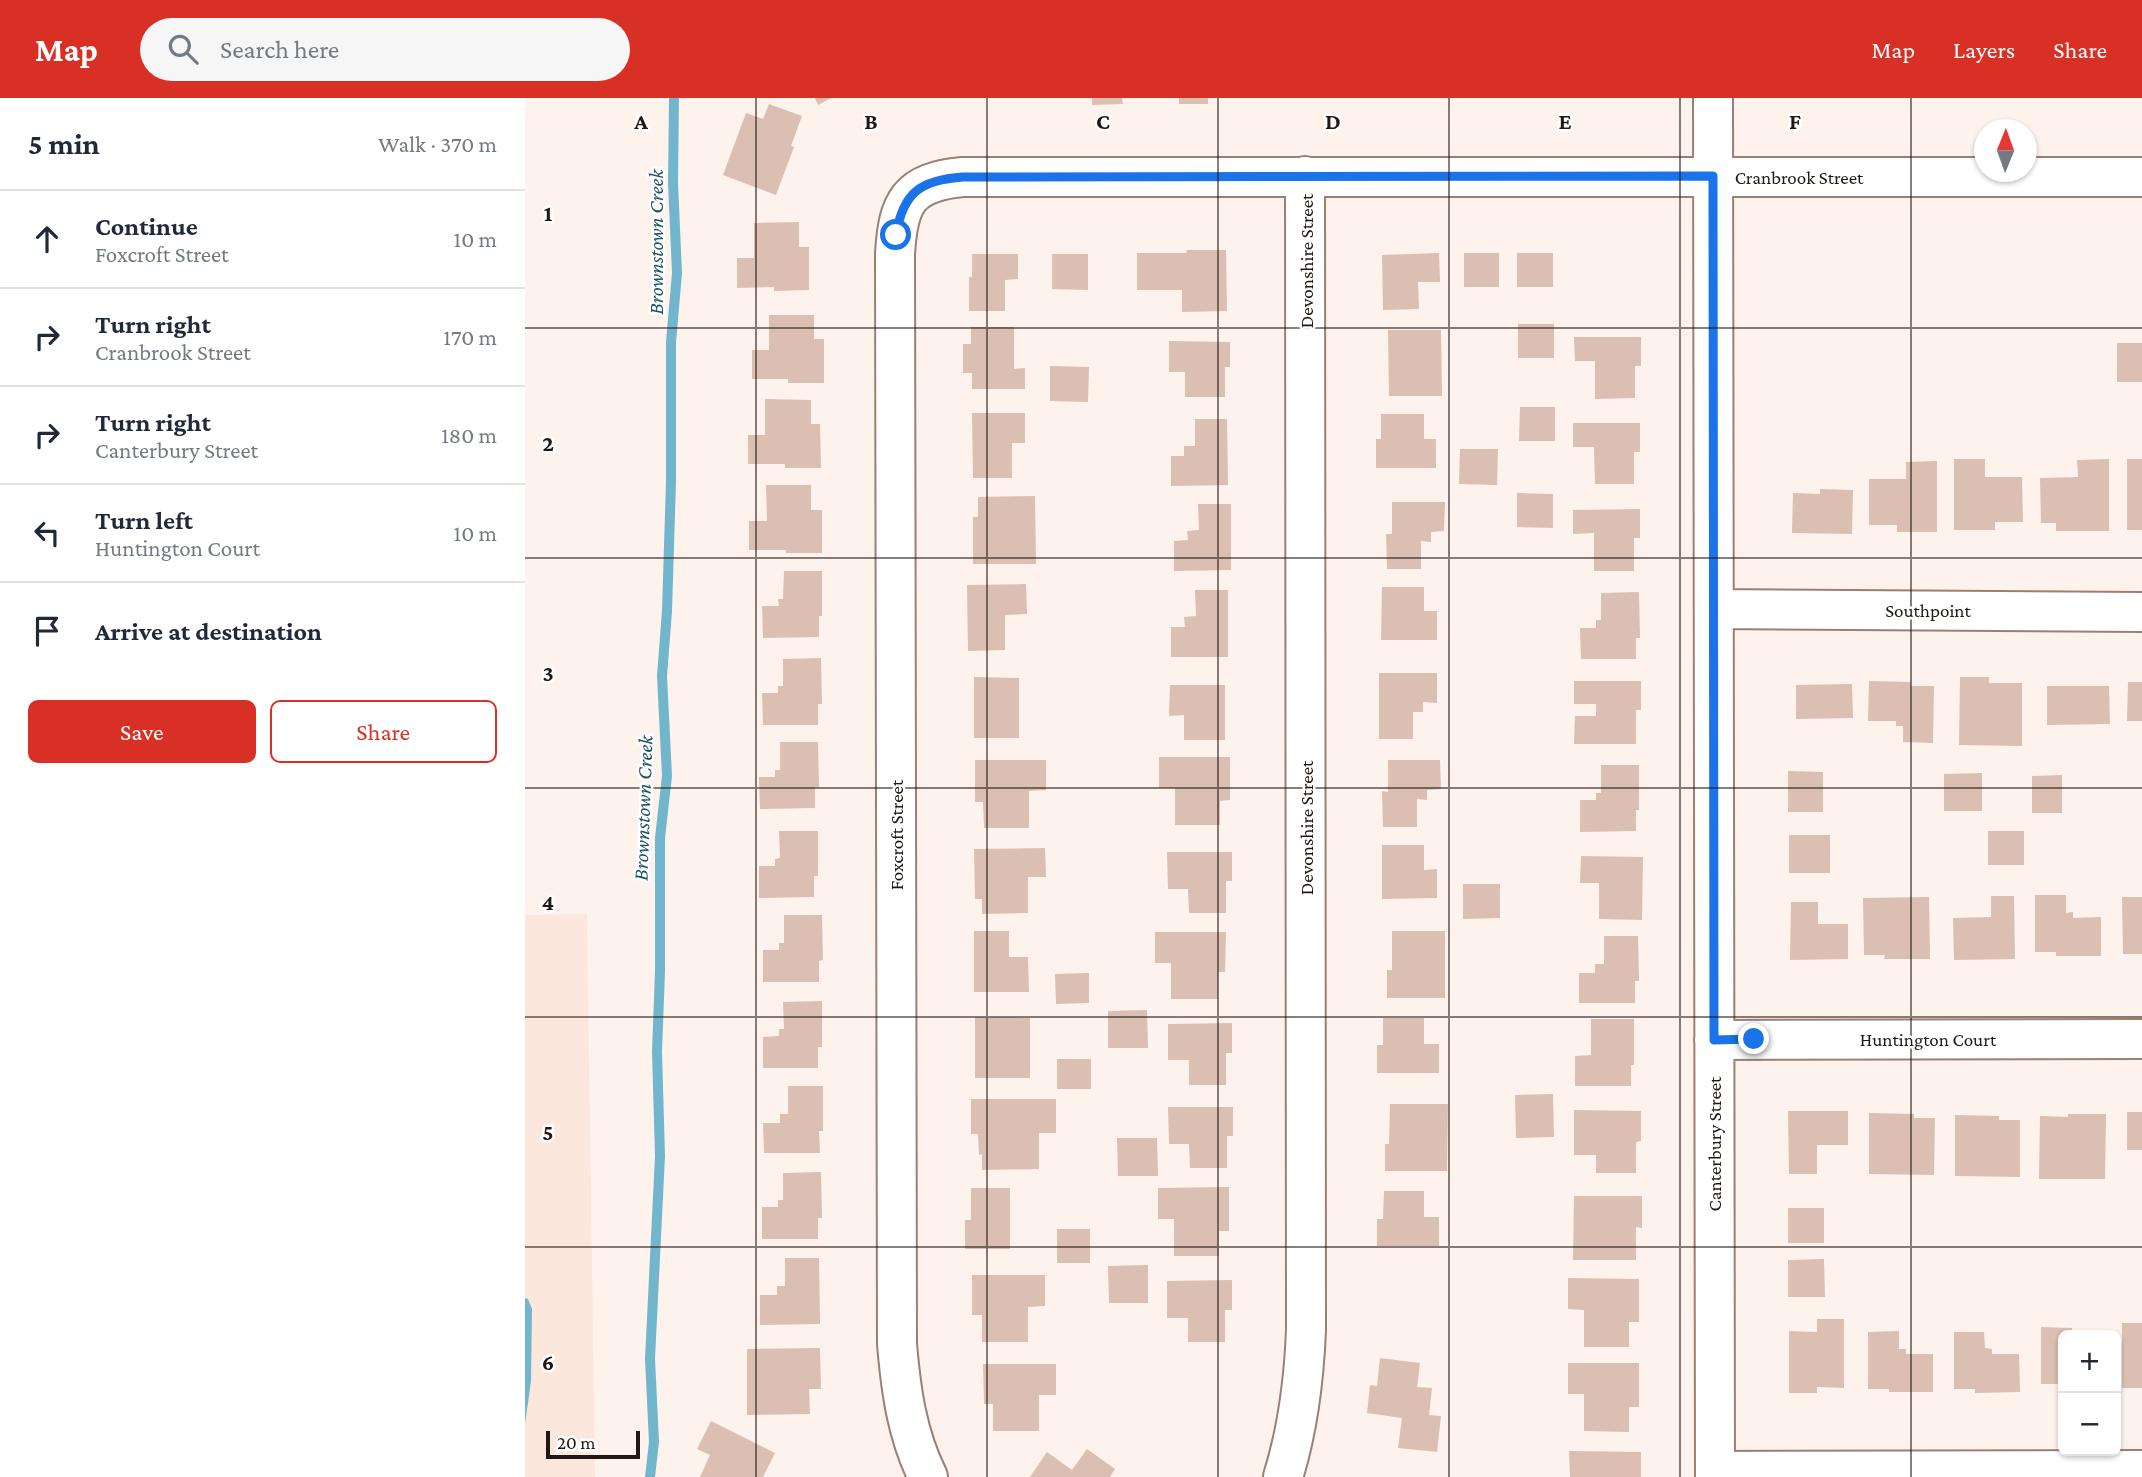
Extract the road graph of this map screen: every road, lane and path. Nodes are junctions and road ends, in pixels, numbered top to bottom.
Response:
1 (1713, 98) edge
2 (1305, 176) junction
3 (1713, 176) junction
4 (2142, 177) edge
5 (913, 193) joint
6 (1714, 609) junction
7 (2142, 612) edge
8 (2142, 1039) edge
9 (1714, 1040) junction
10 (2142, 1470) edge
11 (914, 1473) edge
12 (1715, 1474) edge
13 (1283, 1477) edge

1 - 3 street, Canterbury Street
2 - 3 street, Cranbrook Street
2 - 5 street, Cranbrook Street
2 - 13 street, Devonshire Street
3 - 4 street, Cranbrook Street
3 - 6 street, Canterbury Street
5 - 11 street, Foxcroft Street
6 - 7 street, Southpoint
6 - 9 street, Canterbury Street
8 - 9 street, Huntington Court
9 - 12 street, Canterbury Street
10 - 12 street

